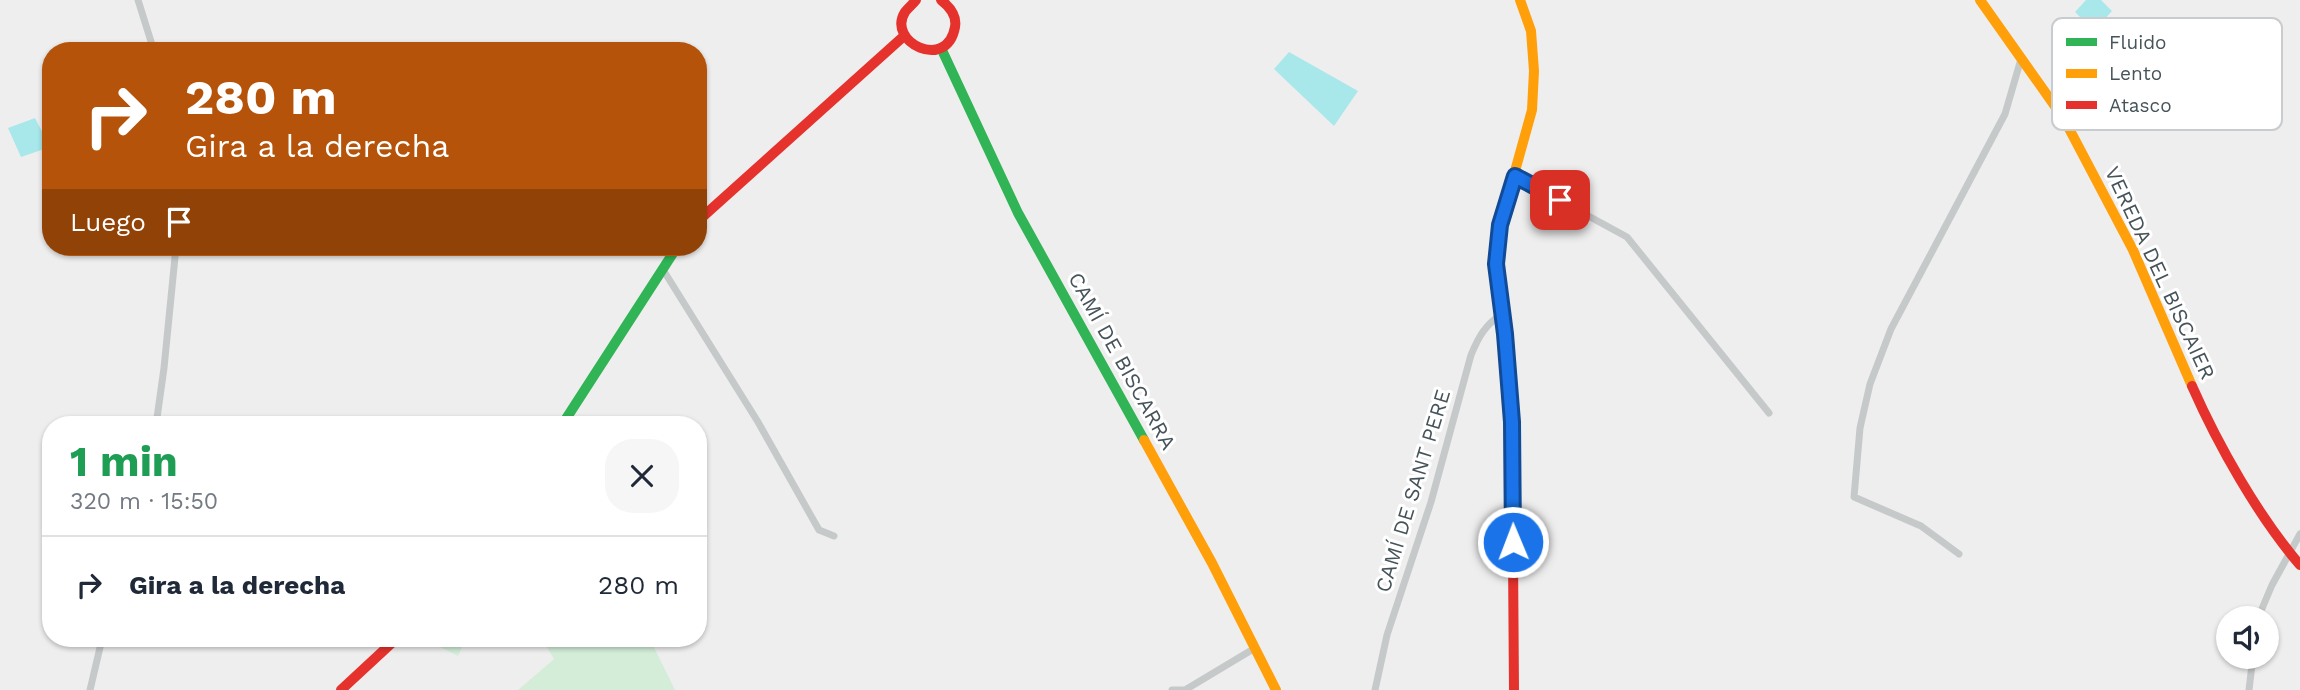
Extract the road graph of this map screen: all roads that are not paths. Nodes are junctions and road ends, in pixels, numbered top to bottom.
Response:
1 (138, 0) edge
2 (916, 0) edge
3 (1520, 0) edge
4 (1980, 0) edge
5 (946, 1) edge
6 (904, 36) junction
7 (151, 42) edge
8 (941, 48) junction
9 (2021, 59) junction
10 (2052, 102) edge
11 (2070, 130) edge
12 (1515, 176) junction
13 (707, 213) edge
14 (175, 256) edge
15 (671, 256) edge
16 (662, 268) junction
17 (1502, 314) junction
18 (1769, 413) dead end
19 (157, 416) edge
20 (567, 416) edge
21 (2300, 534) edge
22 (834, 536) dead end
23 (2290, 553) junction
24 (1959, 554) dead end
25 (2300, 565) edge
26 (2262, 606) edge
27 (100, 647) edge
28 (387, 647) edge
29 (1255, 648) junction
30 (2251, 669) edge
31 (90, 690) edge
32 (341, 690) edge
33 (1172, 690) edge
34 (1276, 690) edge
35 (1376, 690) edge
36 (1514, 690) edge
37 (2249, 690) edge

1 - 7 street
2 - 6 main road
3 - 12 main road
4 - 9 main road, VEREDA DEL BISCAIER
5 - 8 main road
6 - 8 main road
6 - 13 main road
8 - 29 main road, CAMÍ DE BISCARRA
9 - 10 main road, VEREDA DEL BISCAIER
9 - 24 street
11 - 23 main road, VEREDA DEL BISCAIER
12 - 17 main road
12 - 18 street
14 - 19 street
15 - 16 main road
16 - 20 main road
16 - 22 street
17 - 35 street, CAMÍ DE SANT PERE
17 - 36 main road
21 - 23 street
23 - 25 main road, VEREDA DEL BISCAIER
23 - 26 street
27 - 31 street
28 - 32 main road
29 - 33 street
29 - 34 main road, CAMÍ DE BISCARRA
30 - 37 street

